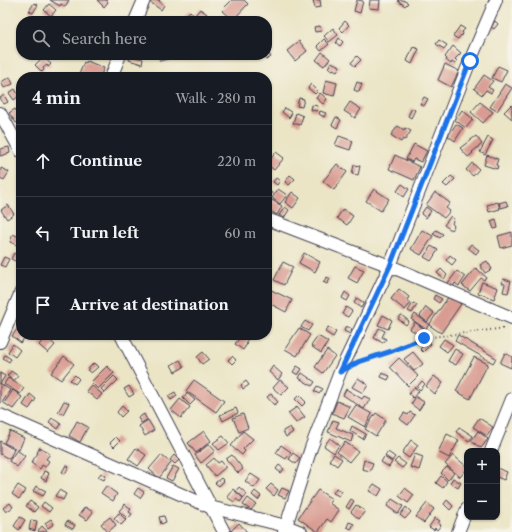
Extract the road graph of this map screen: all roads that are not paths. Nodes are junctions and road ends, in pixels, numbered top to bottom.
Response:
1 (144, 0) edge
2 (496, 0) edge
3 (137, 16) edge
4 (118, 60) edge
5 (113, 72) edge
6 (1, 116) edge
7 (16, 142) edge
8 (272, 221) edge
9 (390, 266) junction
10 (16, 304) edge
11 (512, 318) edge
12 (124, 340) edge
13 (0, 342) edge
14 (512, 399) edge
15 (0, 416) edge
16 (492, 448) edge
17 (210, 507) junction
18 (464, 517) edge
19 (285, 529) edge
20 (224, 532) edge
21 (301, 532) edge
22 (458, 532) edge

1 - 3 street
2 - 9 street
4 - 5 street
6 - 7 street
8 - 9 street
9 - 11 street
9 - 19 street
10 - 13 street
12 - 17 street
14 - 16 street
15 - 17 street
17 - 19 street
17 - 20 street
18 - 22 street
19 - 21 street

